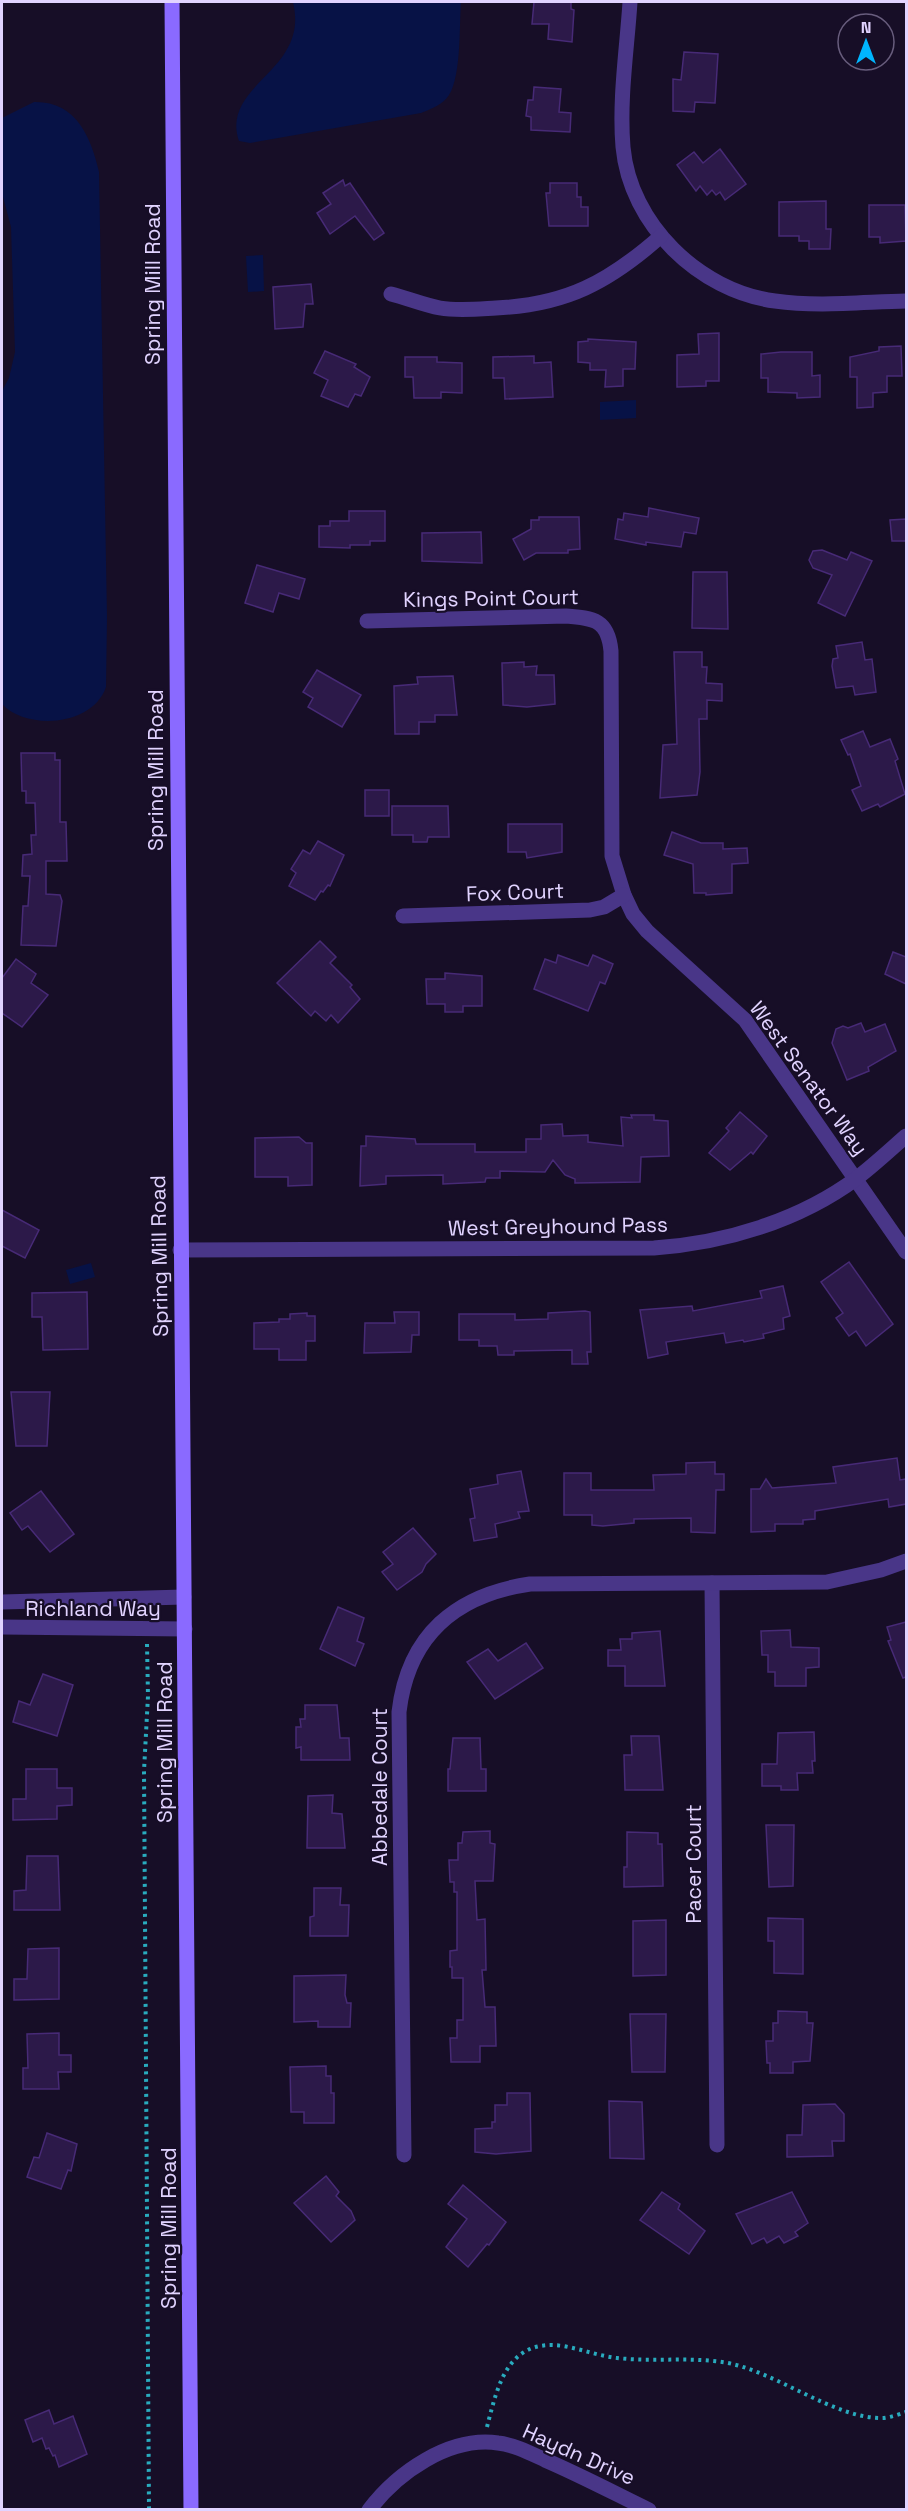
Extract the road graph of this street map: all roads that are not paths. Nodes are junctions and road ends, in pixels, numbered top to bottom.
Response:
1 (172, 2) edge
2 (630, 2) edge
3 (661, 236) junction
4 (391, 294) dead end
5 (906, 301) edge
6 (367, 621) dead end
7 (611, 706) joint
8 (624, 896) junction
9 (403, 916) dead end
10 (906, 1136) edge
11 (856, 1178) junction
12 (180, 1250) junction
13 (906, 1252) edge
14 (906, 1561) edge
15 (712, 1583) junction
16 (184, 1597) junction
17 (2, 1602) edge
18 (2, 1628) edge
19 (184, 1629) junction
20 (717, 2145) dead end
21 (404, 2155) dead end
22 (191, 2510) edge
23 (369, 2510) edge
24 (649, 2510) edge

1 - 12 street, Spring Mill Road
2 - 3 street
3 - 4 street
3 - 5 street
6 - 7 street, Kings Point Court
7 - 8 street, West Senator Way
8 - 9 street, Fox Court
8 - 11 street, West Senator Way
10 - 11 street, West Greyhound Pass
11 - 12 street, West Greyhound Pass
11 - 13 street, West Senator Way
12 - 16 street, Spring Mill Road
14 - 15 street, Abbedale Court
15 - 20 street, Pacer Court
15 - 21 street, Abbedale Court
16 - 17 street
16 - 19 street, Spring Mill Road
18 - 19 street, Richland Way
19 - 22 street, Spring Mill Road
23 - 24 street, Haydn Drive

